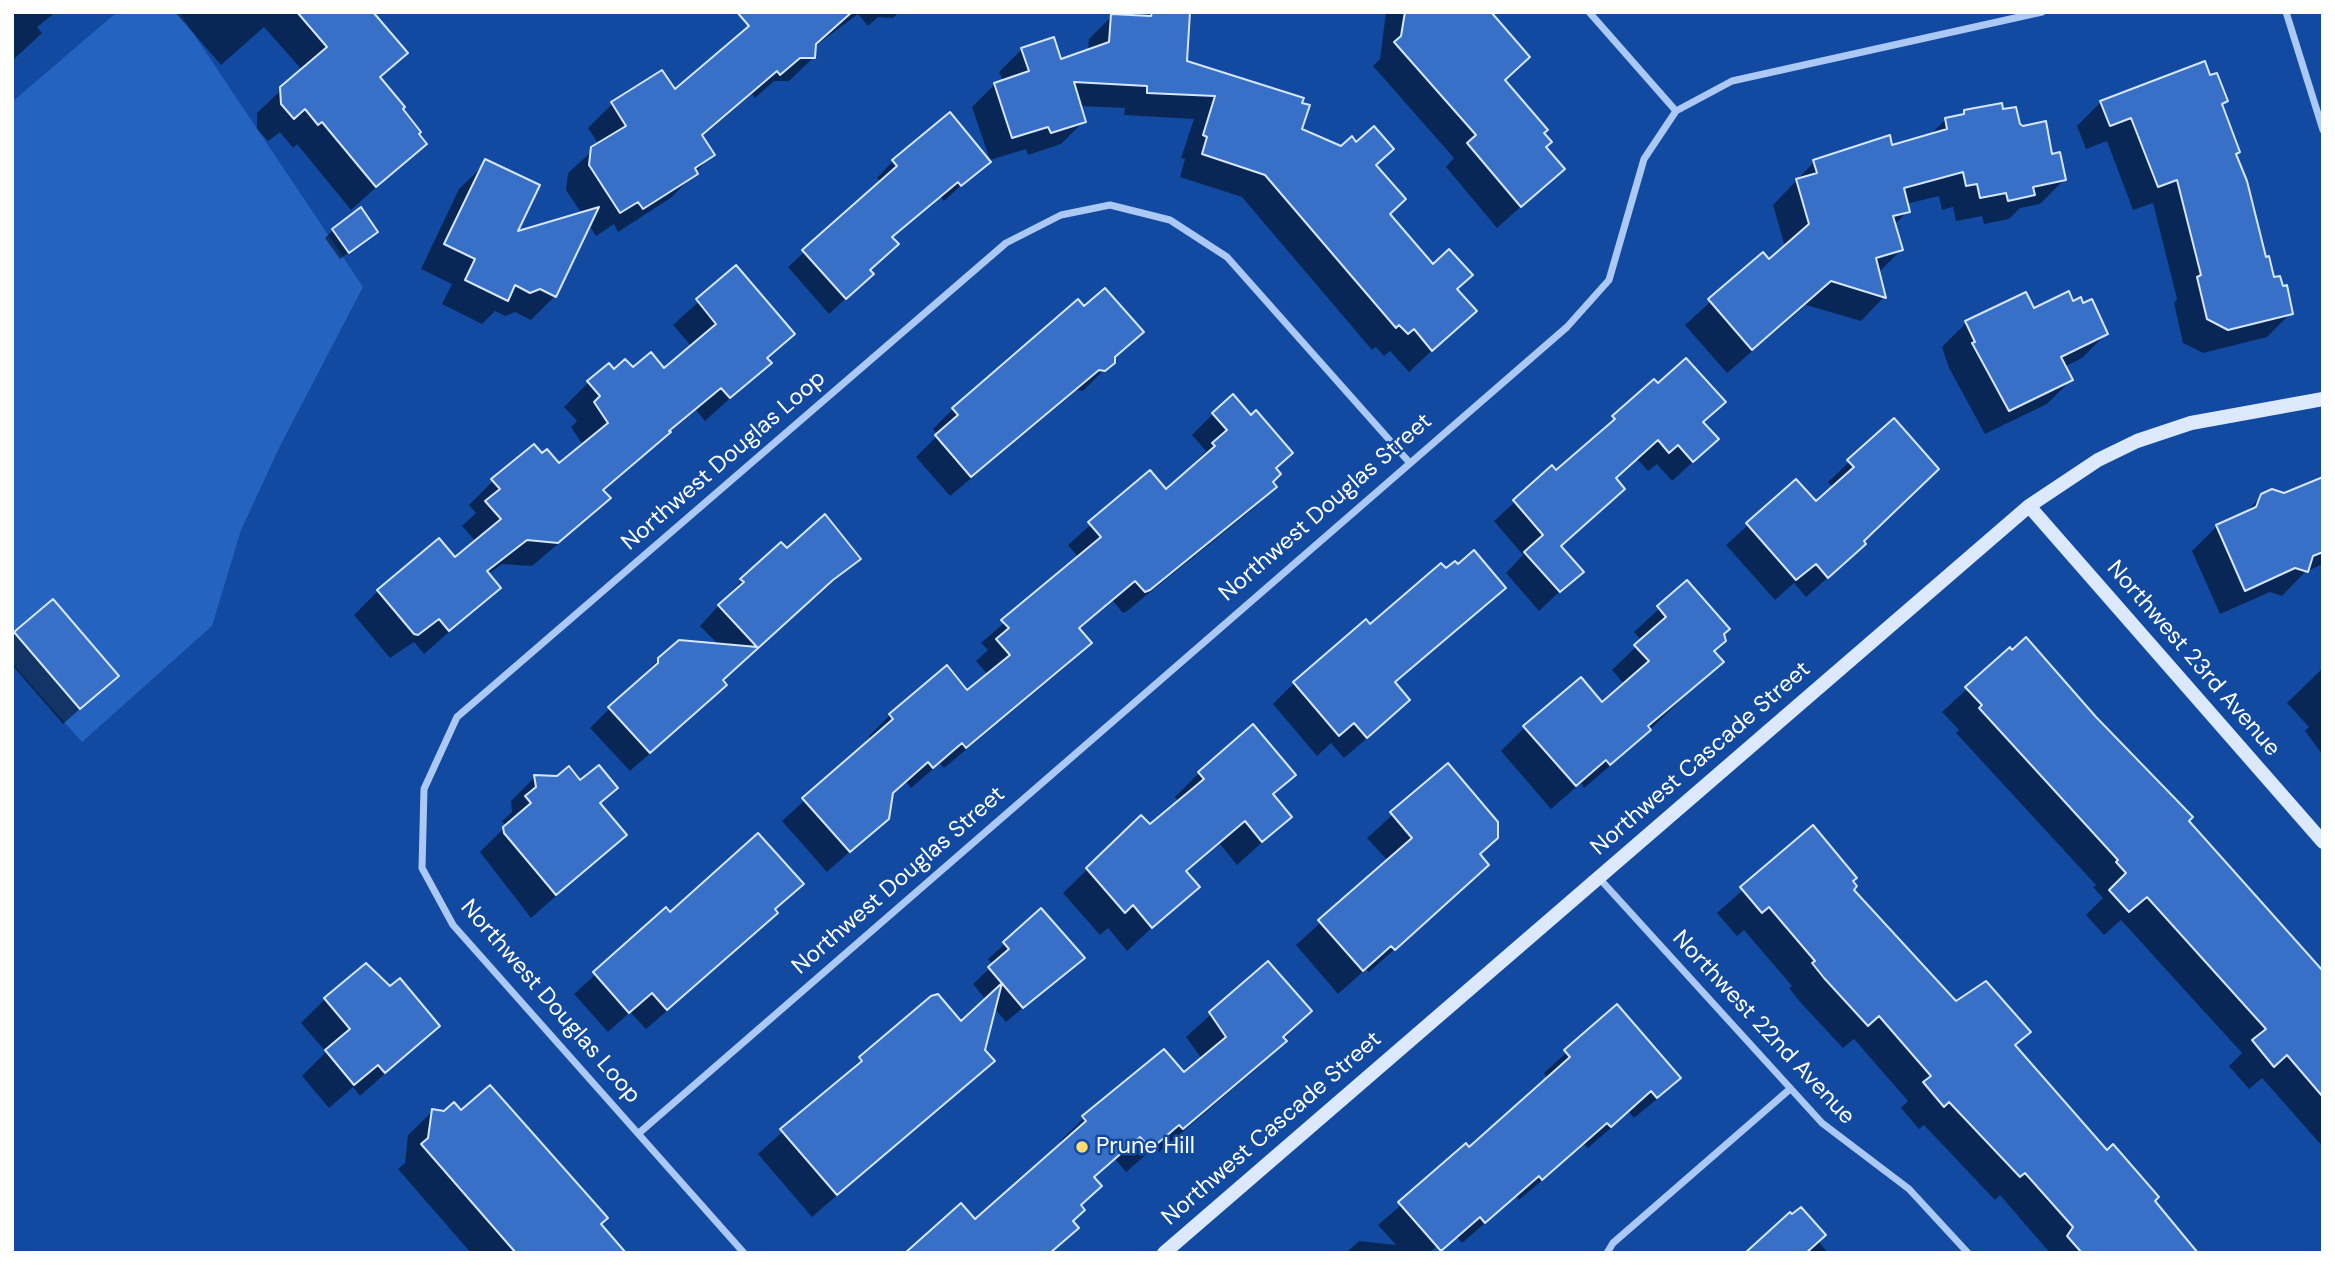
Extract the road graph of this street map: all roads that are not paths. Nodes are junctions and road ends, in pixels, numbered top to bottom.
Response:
1 (1589, 12) edge
2 (2042, 12) edge
3 (2286, 12) edge
4 (1676, 111) junction
5 (2323, 130) edge
6 (2323, 399) edge
7 (1409, 462) junction
8 (2029, 506) junction
9 (2323, 842) edge
10 (1599, 878) junction
11 (1790, 1089) junction
12 (639, 1133) junction
13 (744, 1253) edge
14 (1164, 1253) edge
15 (1606, 1253) edge
16 (1968, 1253) edge

1 - 4 street
2 - 4 street, Northwest Douglas Street
3 - 5 street
4 - 7 street, Northwest Douglas Street
6 - 8 street, Northwest Cascade Street
7 - 12 street, Northwest Douglas Street
7 - 12 street, Northwest Douglas Loop
8 - 9 street, Northwest 23rd Avenue
8 - 10 street, Northwest Cascade Street
10 - 11 street, Northwest 22nd Avenue
10 - 14 street, Northwest Cascade Street
11 - 15 street
11 - 16 street, Northwest 22nd Avenue
12 - 13 street, Northwest Douglas Loop

